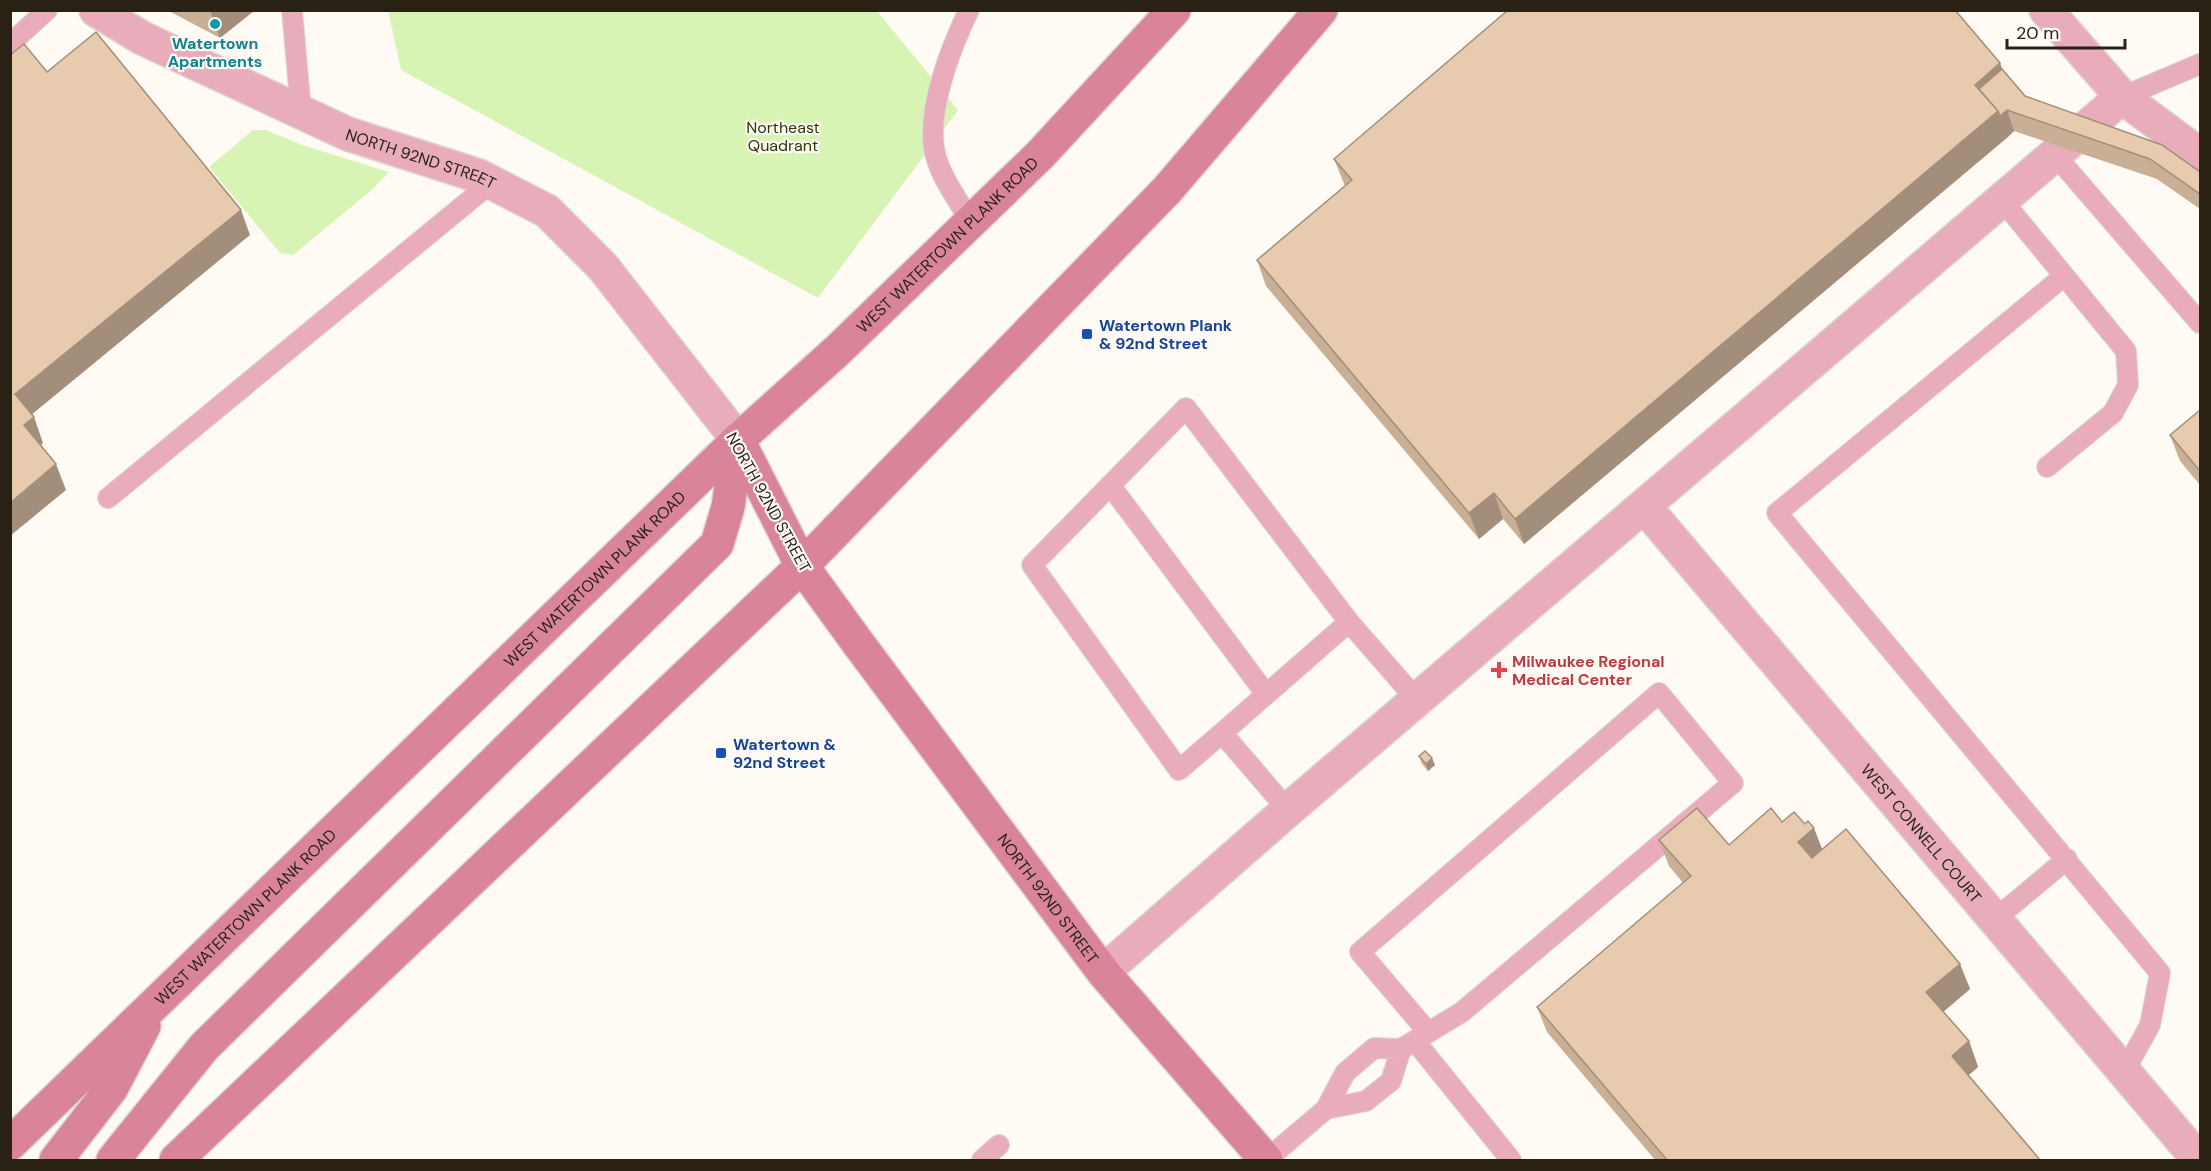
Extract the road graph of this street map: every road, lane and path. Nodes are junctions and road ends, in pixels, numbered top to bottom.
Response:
1 (47, 10) edge
2 (96, 10) edge
3 (292, 10) edge
4 (969, 10) edge
5 (1174, 10) edge
6 (2046, 10) edge
7 (1319, 12) edge
8 (10, 44) edge
9 (2200, 64) edge
10 (2122, 97) junction
11 (301, 112) junction
12 (2055, 154) junction
13 (2200, 155) edge
14 (492, 182) junction
15 (2002, 200) junction
16 (971, 222) junction
17 (2064, 276) junction
18 (2200, 323) edge
19 (738, 440) junction
20 (2047, 467) dead end
21 (1110, 485) junction
22 (108, 498) dead end
23 (1644, 506) junction
24 (802, 566) junction
25 (1349, 622) junction
26 (1266, 694) junction
27 (1417, 700) junction
28 (1222, 733) junction
29 (1287, 810) junction
30 (2067, 859) junction
31 (1995, 919) junction
32 (1103, 972) junction
33 (158, 1000) junction
34 (1415, 1041) junction
35 (2124, 1072) junction
36 (1326, 1109) junction
37 (10, 1144) edge
38 (999, 1145) dead end
39 (1266, 1160) edge
40 (56, 1161) edge
41 (113, 1161) edge
42 (176, 1161) edge
43 (982, 1161) edge
44 (1511, 1161) edge
45 (2199, 1161) edge

1 - 8 lane
2 - 11 street, NORTH 92ND STREET
3 - 11 lane
4 - 16 lane
5 - 16 main road, WEST WATERTOWN PLANK ROAD
6 - 10 street
7 - 24 main road
9 - 10 lane
10 - 12 street
10 - 13 street
11 - 14 street, NORTH 92ND STREET
12 - 15 street
12 - 18 lane
14 - 19 street, NORTH 92ND STREET
14 - 22 lane
15 - 17 lane
15 - 23 street
16 - 19 main road, WEST WATERTOWN PLANK ROAD
17 - 20 lane
17 - 30 lane
19 - 24 main road, NORTH 92ND STREET
19 - 33 main road, WEST WATERTOWN PLANK ROAD
19 - 41 main road
21 - 25 lane
21 - 26 lane
21 - 28 lane
23 - 27 street
23 - 31 street, WEST CONNELL COURT
24 - 32 main road, NORTH 92ND STREET
24 - 42 main road
25 - 26 lane
25 - 27 lane
26 - 28 lane
27 - 29 street
28 - 29 lane
29 - 32 street
30 - 31 lane
30 - 35 lane
31 - 35 street, WEST CONNELL COURT
32 - 39 main road, NORTH 92ND STREET
33 - 37 main road, WEST WATERTOWN PLANK ROAD
33 - 40 main road
34 - 34 lane
34 - 36 lane
34 - 36 lane
34 - 44 lane
35 - 45 street, WEST CONNELL COURT
36 - 39 lane
38 - 43 lane

